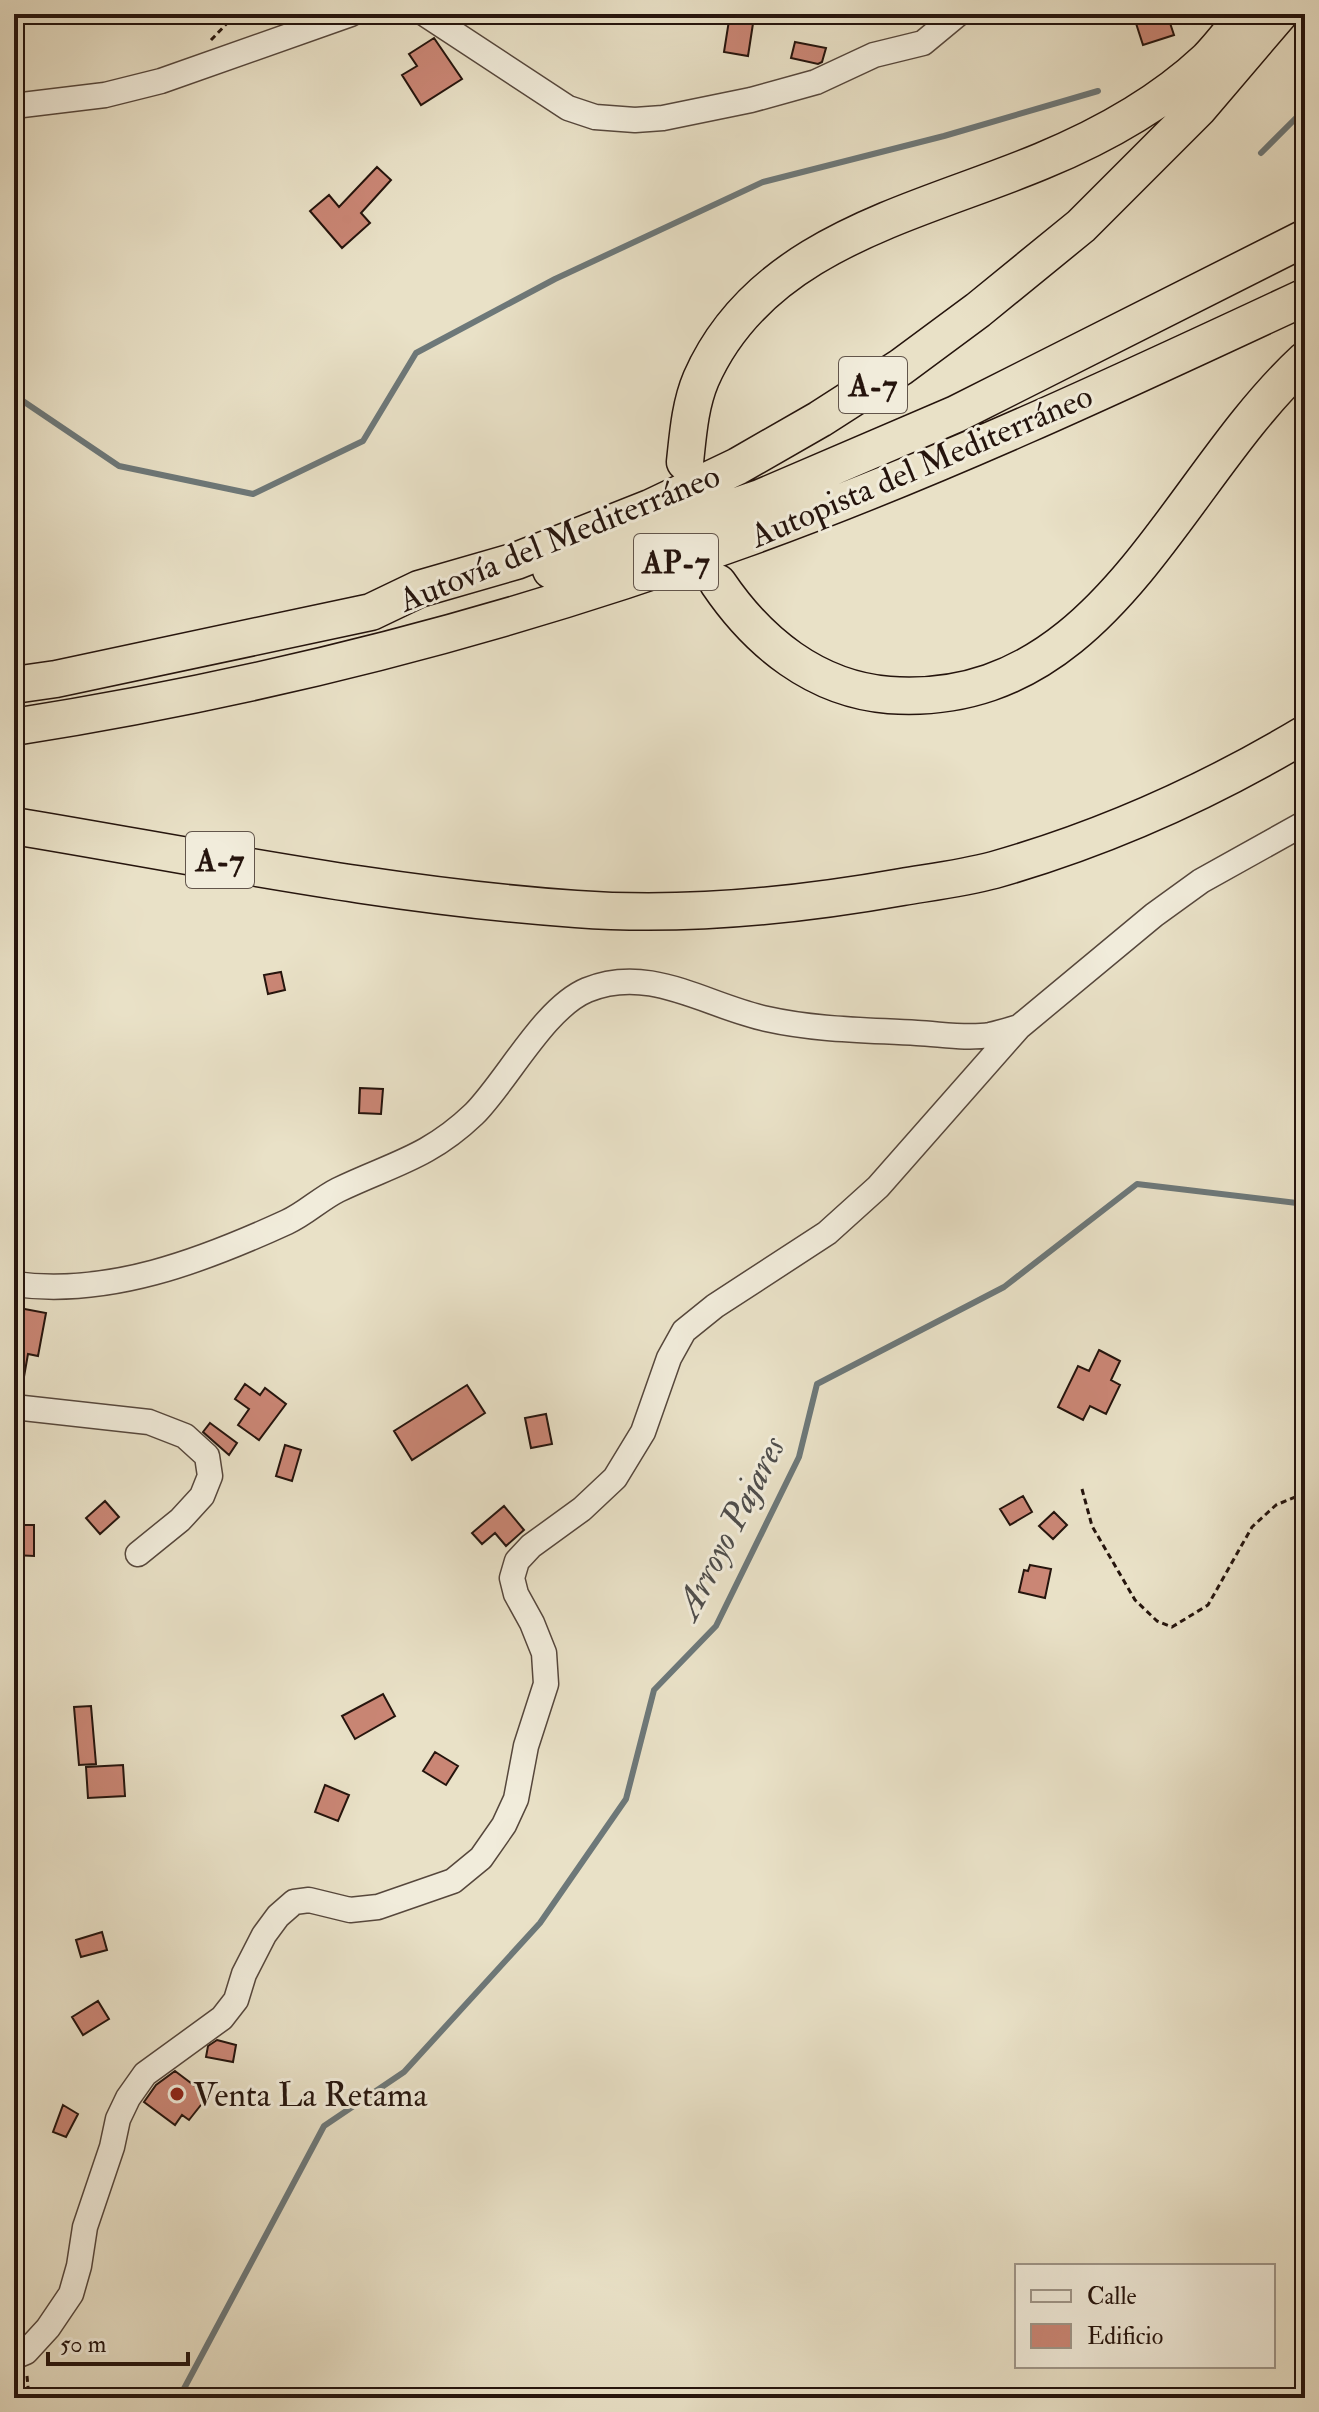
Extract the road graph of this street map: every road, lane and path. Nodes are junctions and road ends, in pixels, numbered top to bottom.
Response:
1 (351, 14) edge
2 (425, 14) edge
3 (958, 14) edge
4 (1246, 14) edge
5 (1279, 14) edge
6 (14, 106) edge
7 (1305, 238) edge
8 (1305, 297) edge
9 (1305, 360) edge
10 (685, 462) dead end
11 (718, 583) dead end
12 (371, 612) junction
13 (14, 685) edge
14 (14, 727) edge
15 (1305, 734) edge
16 (1305, 823) edge
17 (14, 826) edge
18 (1019, 1027) junction
19 (14, 1284) edge
20 (14, 1407) edge
21 (1082, 1489) dead end
22 (1305, 1493) edge
23 (138, 1554) dead end
24 (14, 2357) edge

1 - 6 street
2 - 3 street
4 - 10 highway
5 - 12 highway, Autovía del Mediterráneo / A-7
7 - 12 highway, Autopista del Mediterráneo / AP-7
8 - 14 highway, Autopista del Mediterráneo / AP-7
9 - 11 highway
12 - 13 highway, Autovía del Mediterráneo / A-7
15 - 17 highway, A-7
16 - 18 street
18 - 19 street
18 - 24 street
20 - 23 street
21 - 22 path

